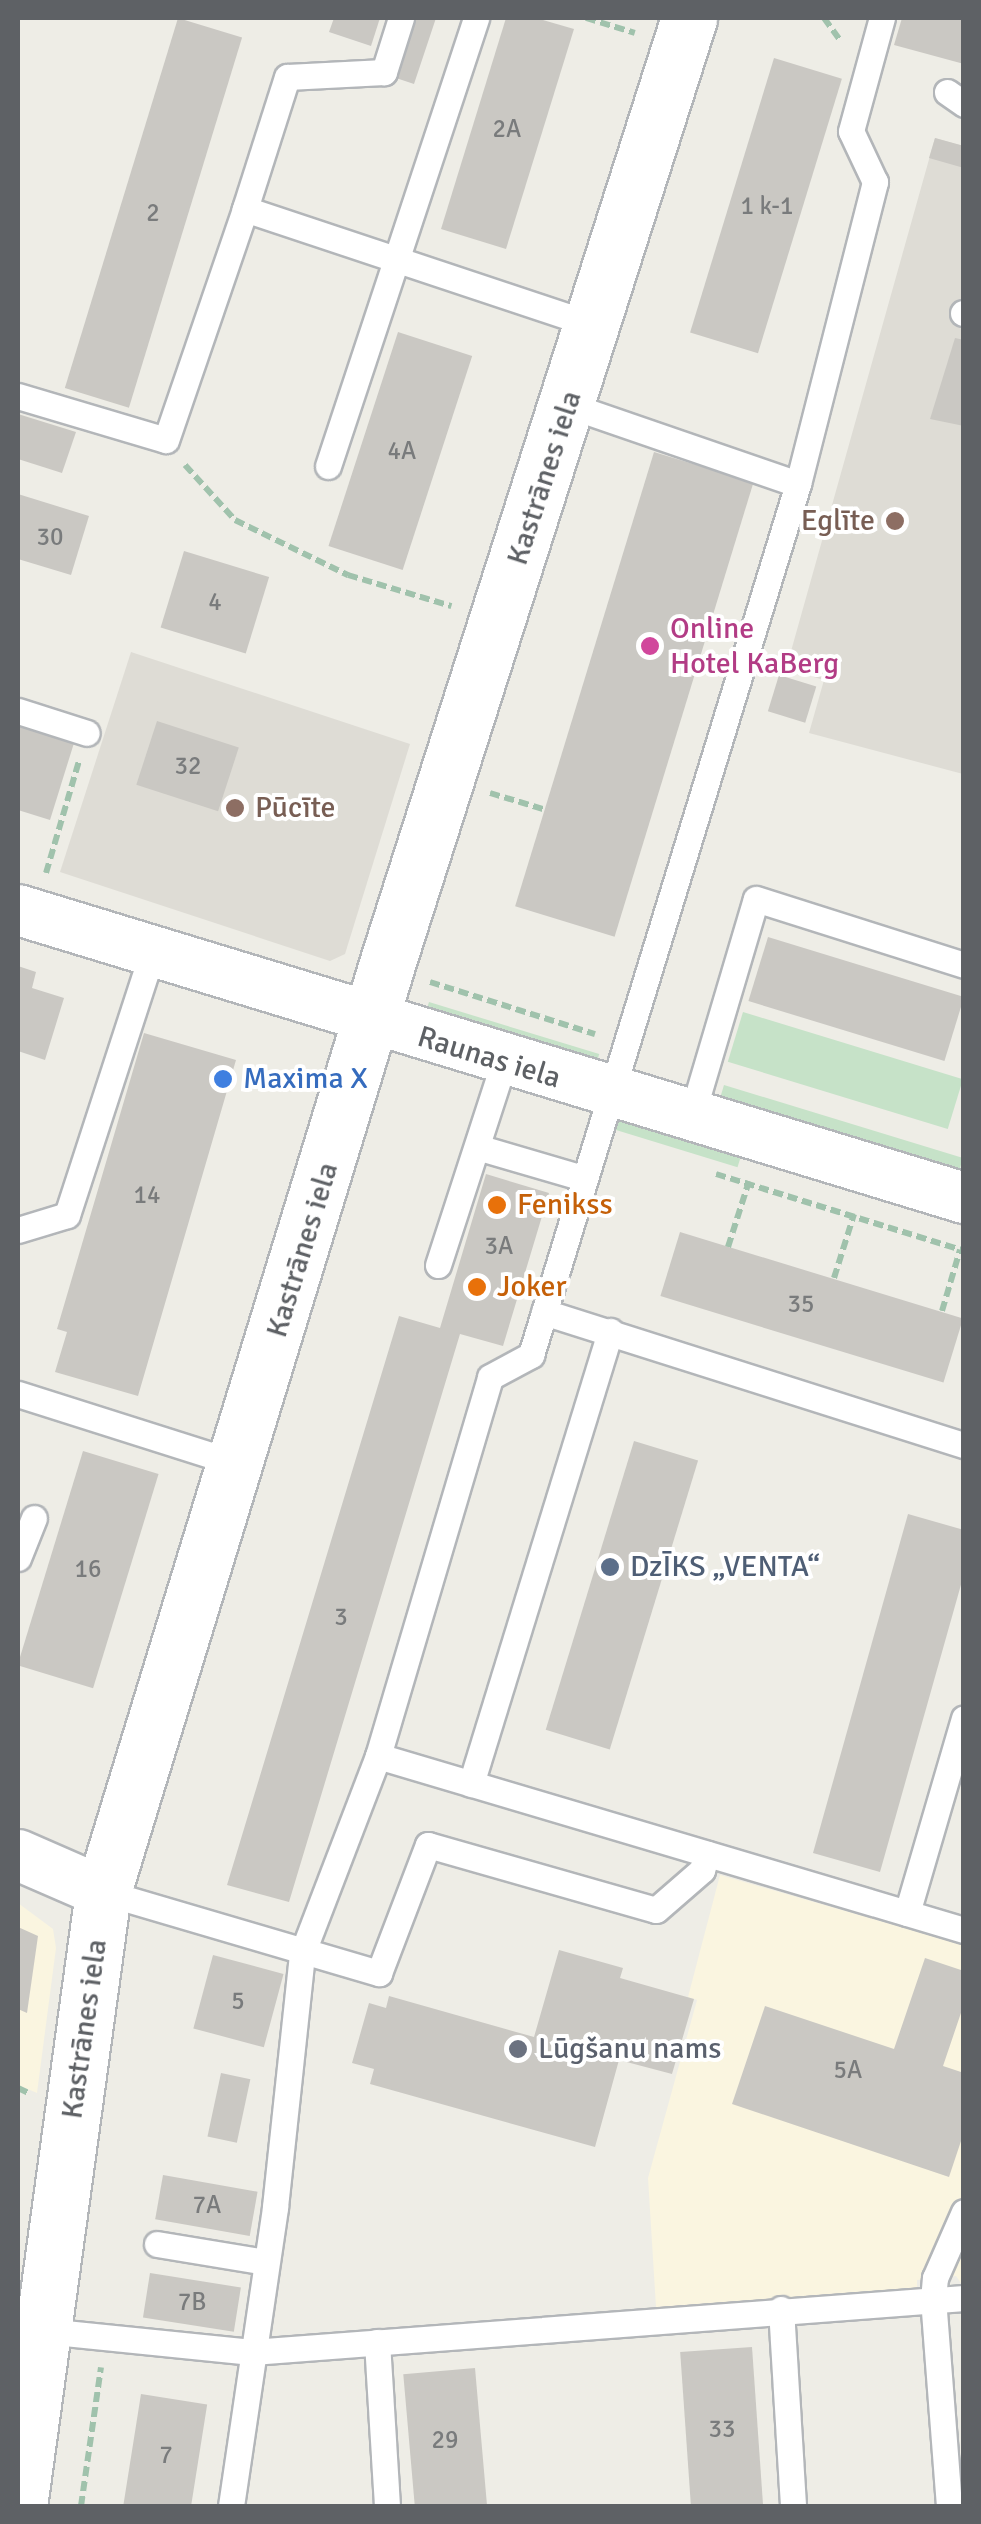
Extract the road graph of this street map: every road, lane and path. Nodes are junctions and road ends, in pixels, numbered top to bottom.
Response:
1 (401, 18) edge
2 (476, 18) edge
3 (586, 18) edge
4 (882, 18) edge
5 (667, 27) edge
6 (245, 209) junction
7 (397, 257) junction
8 (593, 326) junction
9 (18, 396) edge
10 (568, 405) junction
11 (166, 440) junction
12 (328, 466) dead end
13 (798, 484) junction
14 (457, 608) dead end
15 (18, 711) edge
16 (88, 733) joint
17 (480, 791) dead end
18 (546, 810) dead end
19 (29, 899) edge
20 (152, 954) junction
21 (964, 965) edge
22 (374, 1023) junction
23 (504, 1062) junction
24 (608, 1094) junction
25 (691, 1118) junction
26 (762, 1139) junction
27 (477, 1147) junction
28 (868, 1170) junction
29 (583, 1178) junction
30 (964, 1198) edge
31 (18, 1230) edge
32 (964, 1238) edge
33 (728, 1247) dead end
34 (438, 1265) dead end
35 (834, 1278) dead end
36 (942, 1311) dead end
37 (544, 1312) junction
38 (610, 1332) junction
39 (18, 1394) edge
40 (964, 1445) edge
41 (236, 1463) junction
42 (34, 1518) dead end
43 (18, 1558) edge
44 (964, 1718) edge
45 (378, 1756) junction
46 (471, 1784) junction
47 (706, 1854) junction
48 (18, 1855) edge
49 (103, 1892) junction
50 (907, 1913) junction
51 (964, 1930) edge
52 (302, 1954) junction
53 (964, 2212) edge
54 (158, 2244) dead end
55 (266, 2262) junction
56 (964, 2298) edge
57 (933, 2300) junction
58 (782, 2309) junction
59 (69, 2331) junction
60 (377, 2342) junction
61 (252, 2352) junction
62 (19, 2506) edge
63 (81, 2506) edge
64 (230, 2506) edge
65 (387, 2506) edge
66 (794, 2506) edge
67 (949, 2506) edge

1 - 6 lane
2 - 7 lane
3 - 5 path
4 - 13 lane
5 - 8 street, Kastrānes iela
6 - 7 lane
6 - 11 lane
7 - 8 lane
7 - 12 lane
8 - 10 street, Kastrānes iela
9 - 11 lane
10 - 13 lane
10 - 22 street, Kastrānes iela
11 - 14 path
13 - 24 lane
15 - 16 lane
16 - 19 path
17 - 18 path
19 - 20 street, Raunas iela
20 - 22 street, Raunas iela
20 - 31 lane
21 - 25 lane
22 - 23 street, Raunas iela
22 - 41 street, Kastrānes iela
23 - 24 street, Raunas iela
23 - 27 lane
24 - 25 street, Raunas iela
24 - 29 lane
25 - 26 street, Raunas iela
26 - 28 street, Raunas iela
26 - 33 path
27 - 29 lane
27 - 34 lane
28 - 30 street, Raunas iela
28 - 35 path
29 - 37 lane
32 - 36 path
37 - 38 lane
37 - 45 lane
38 - 40 lane
38 - 46 lane
39 - 41 lane
41 - 49 street, Kastrānes iela
42 - 43 lane
44 - 50 lane
45 - 46 lane
45 - 52 lane
46 - 47 lane
47 - 50 lane
47 - 52 lane
48 - 49 street
49 - 52 lane
49 - 59 street, Kastrānes iela
50 - 51 lane
52 - 55 lane
53 - 57 lane
54 - 55 lane
55 - 61 lane
56 - 57 lane
57 - 58 lane
57 - 67 lane
58 - 60 lane
58 - 66 lane
59 - 61 lane
59 - 62 street, Kastrānes iela
59 - 63 path
60 - 61 lane
60 - 65 lane
61 - 64 lane

